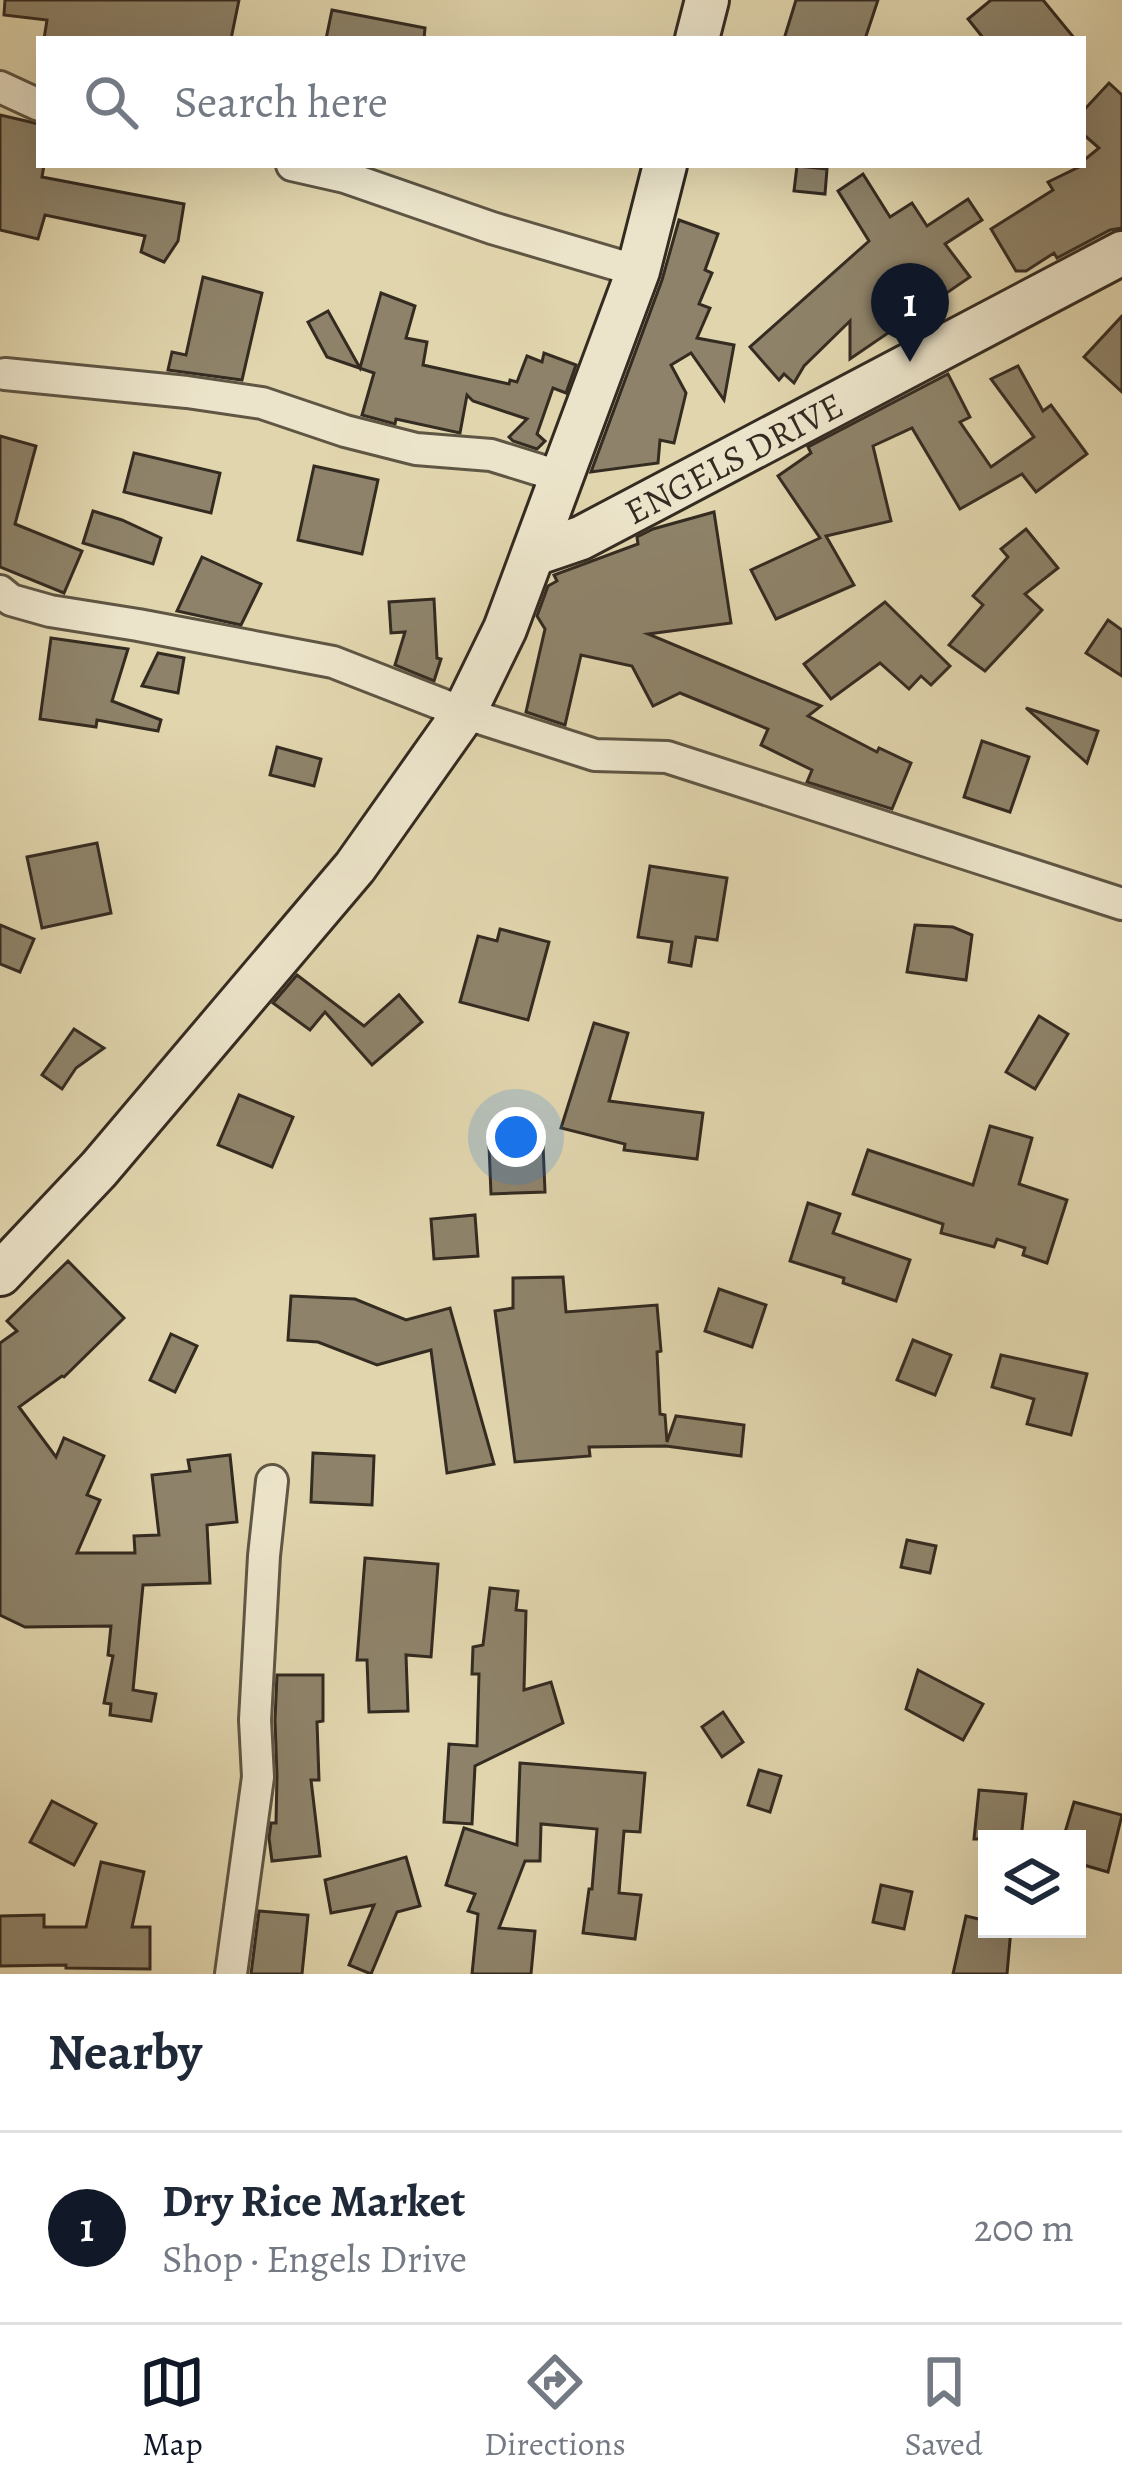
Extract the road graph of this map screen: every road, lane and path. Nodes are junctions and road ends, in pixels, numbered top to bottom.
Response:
1 (707, 0) edge
2 (698, 36) edge
3 (0, 86) edge
4 (36, 104) edge
5 (305, 168) edge
6 (664, 168) edge
7 (1122, 253) edge
8 (638, 271) junction
9 (5, 374) dead end
10 (562, 477) junction
11 (534, 554) junction
12 (0, 591) edge
13 (464, 713) junction
14 (1122, 904) edge
15 (0, 1274) edge
16 (272, 1481) dead end
17 (231, 1974) edge

1 - 2 main road
3 - 4 street
5 - 8 street
6 - 8 main road
7 - 11 main road, ENGELS DRIVE
8 - 10 main road
9 - 10 street
10 - 11 main road
11 - 13 main road
12 - 13 street
13 - 14 street
13 - 15 main road
16 - 17 street

